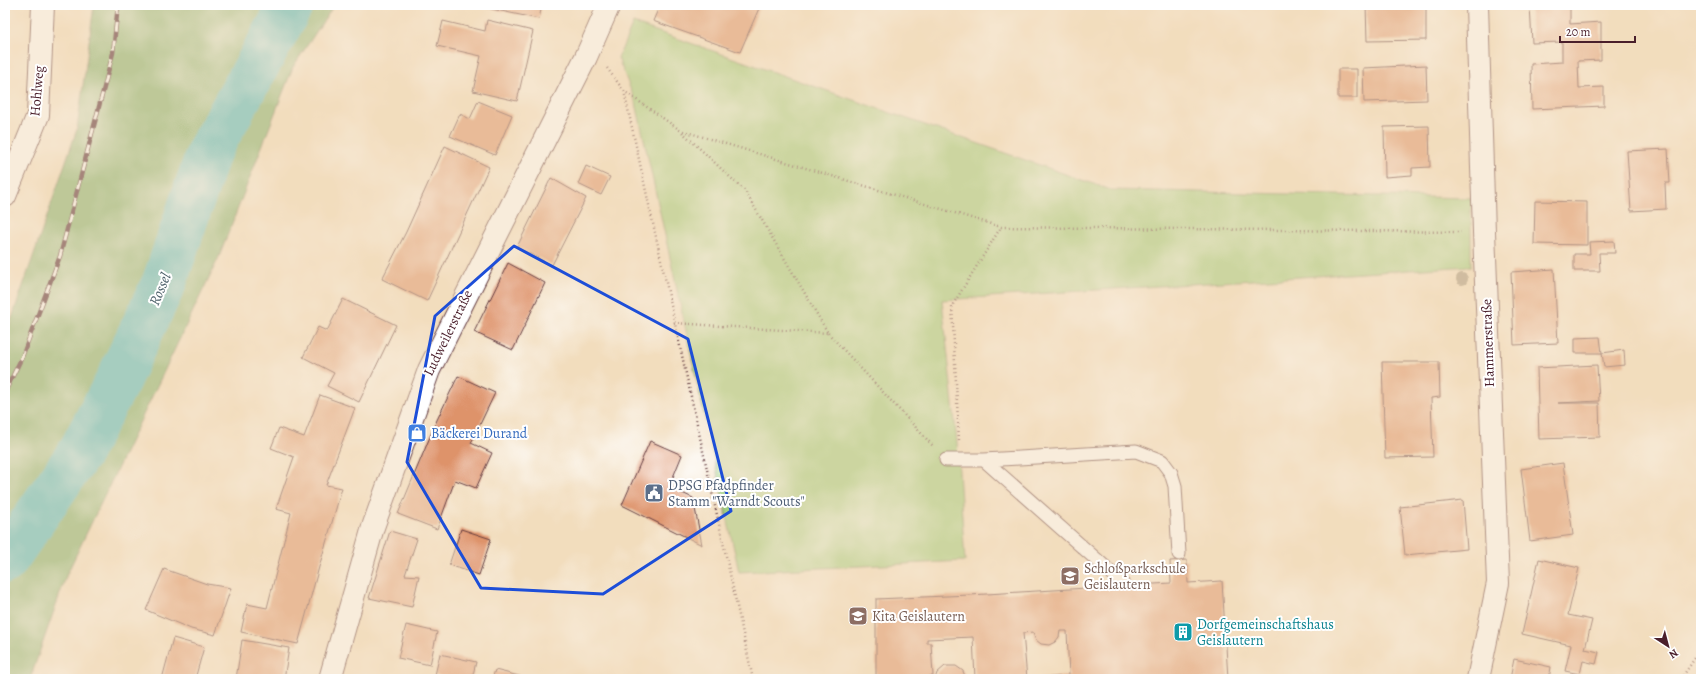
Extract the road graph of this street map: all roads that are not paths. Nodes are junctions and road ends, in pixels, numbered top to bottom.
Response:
1 (43, 5) edge
2 (609, 5) edge
3 (1477, 5) edge
4 (5, 196) edge
5 (946, 460) road end
6 (984, 460) junction
7 (1179, 554) dead end
8 (1122, 582) dead end
9 (330, 679) edge
10 (1478, 679) edge

1 - 4 street, Hohlweg
2 - 9 street, Ludweilerstraße
3 - 10 street, Hammerstraße
5 - 6 lane
6 - 7 lane
6 - 8 lane

